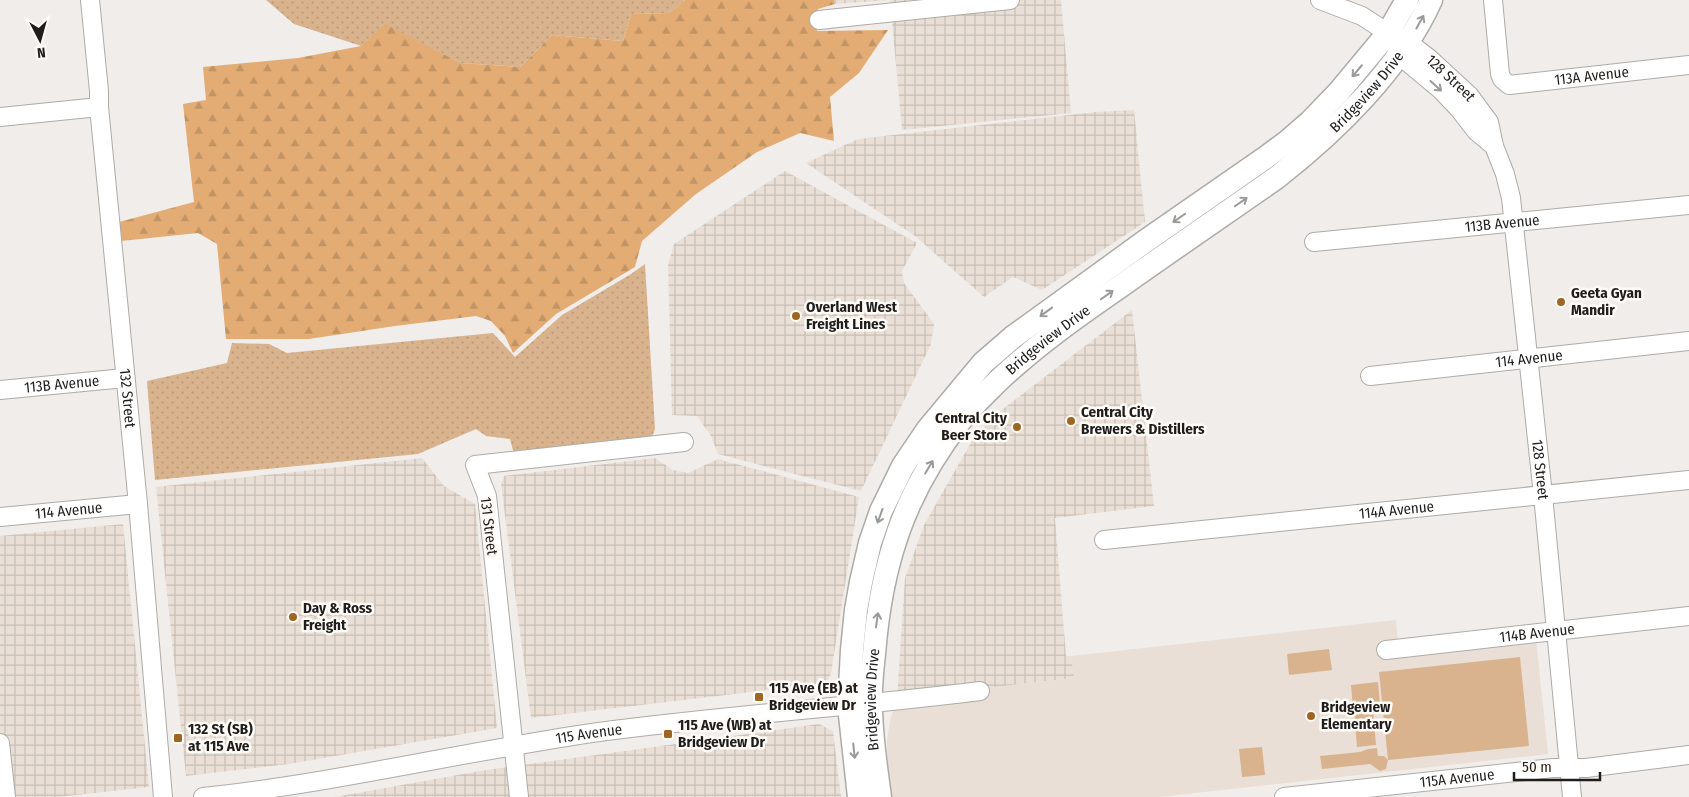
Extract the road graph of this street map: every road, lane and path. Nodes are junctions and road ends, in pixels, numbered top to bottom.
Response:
1 (90, 0) edge
2 (1010, 0) edge
3 (1320, 0) edge
4 (1407, 0) edge
5 (1431, 0) edge
6 (1493, 0) edge
7 (819, 20) dead end
8 (1398, 44) junction
9 (1689, 65) edge
10 (99, 107) junction
11 (0, 117) edge
12 (1689, 205) edge
13 (1513, 223) junction
14 (1314, 242) dead end
15 (1689, 341) edge
16 (1527, 359) junction
17 (1370, 376) dead end
18 (125, 378) junction
19 (0, 390) edge
20 (684, 442) dead end
21 (1689, 480) edge
22 (1542, 495) junction
23 (138, 504) junction
24 (0, 517) edge
25 (1104, 540) dead end
26 (1689, 616) edge
27 (1556, 631) junction
28 (1386, 650) dead end
29 (980, 691) dead end
30 (860, 704) junction
31 (0, 743) edge
32 (514, 745) junction
33 (1689, 756) edge
34 (1570, 768) junction
35 (6, 797) edge
36 (164, 797) edge
37 (202, 797) edge
38 (519, 797) edge
39 (859, 797) edge
40 (880, 797) edge
41 (1284, 797) edge
42 (1572, 797) edge

1 - 10 street, 132 Street
2 - 7 street
3 - 8 street, 128 Street
4 - 8 main road, Bridgeview Drive
8 -> 5 main road, Bridgeview Drive
6 - 9 street, 113A Avenue
8 - 13 street, 128 Street
8 - 30 main road, Bridgeview Drive
10 - 11 street
10 - 18 street, 132 Street
12 - 13 street, 113B Avenue
13 - 14 street, 113B Avenue
13 - 16 street, 128 Street
15 - 16 street, 114 Avenue
16 - 17 street, 114 Avenue
16 - 22 street, 128 Street
18 - 19 street, 113B Avenue
18 - 23 street, 132 Street
20 - 32 street, 131 Street
21 - 22 street, 114A Avenue
22 - 25 street, 114A Avenue
22 - 27 street, 128 Street
23 - 24 street, 114 Avenue
23 - 36 street, 132 Street
26 - 27 street, 114B Avenue
27 - 28 street, 114B Avenue
27 - 34 street, 128 Street
29 - 30 street, 115 Avenue
30 - 32 street, 115 Avenue
30 -> 39 main road, Bridgeview Drive
30 - 40 main road, Bridgeview Drive
31 - 35 street
32 - 37 street, 115 Avenue
32 - 38 street, 131 Street
33 - 34 street, 115A Avenue
34 - 41 street, 115A Avenue
34 - 42 street, 128 Street

